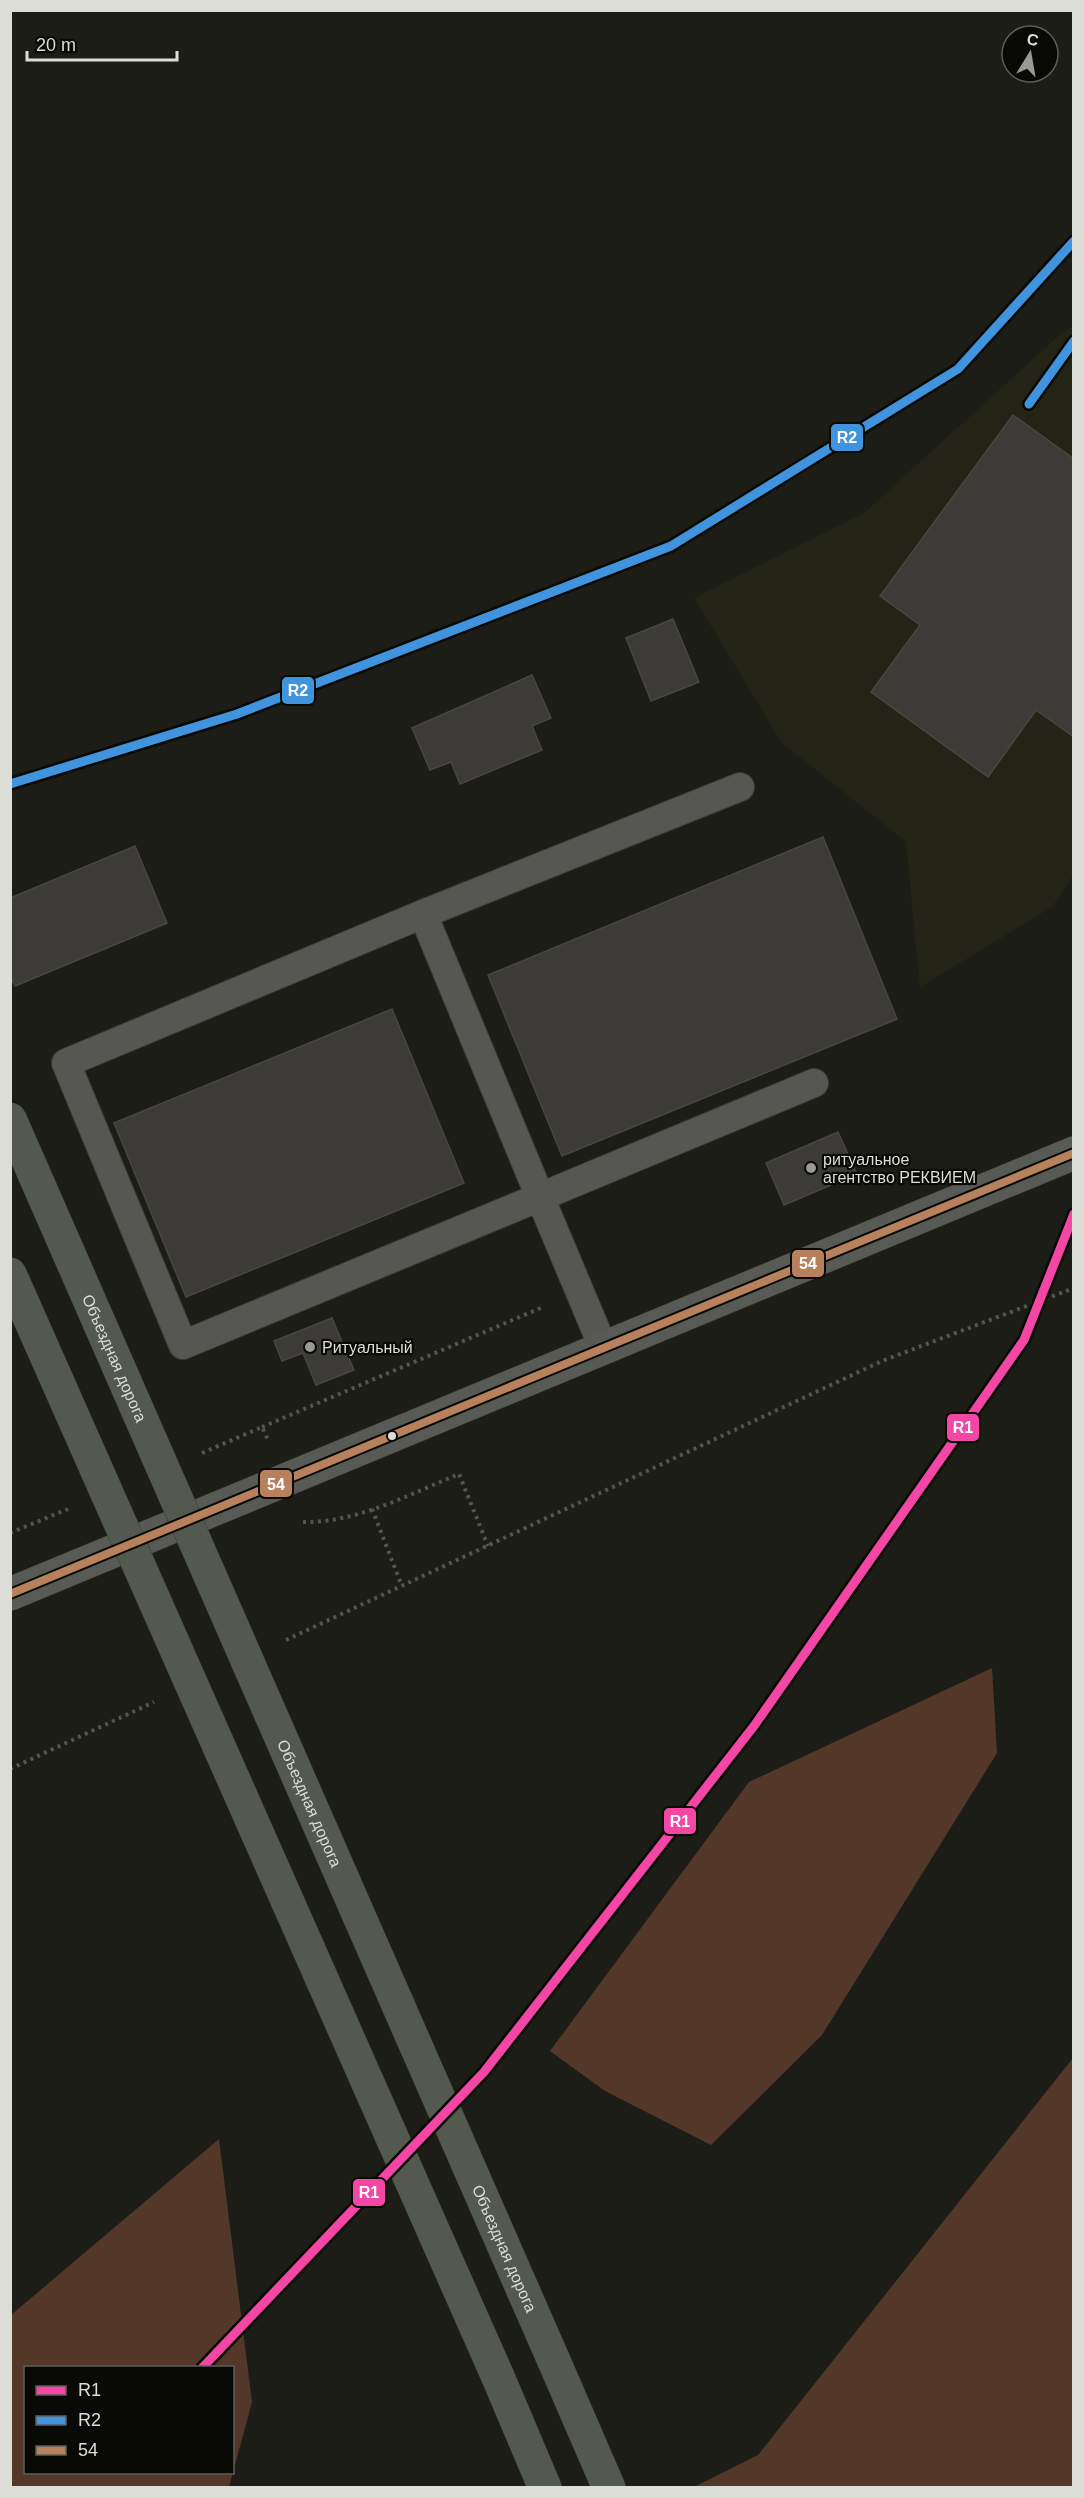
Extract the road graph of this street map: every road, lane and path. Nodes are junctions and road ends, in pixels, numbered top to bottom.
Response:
1 (740, 787) dead end
2 (423, 914) junction
3 (814, 1083) dead end
4 (10, 1119) edge
5 (1074, 1153) edge
6 (540, 1197) junction
7 (10, 1274) edge
8 (1074, 1288) edge
9 (579, 1291) junction
10 (603, 1347) junction
11 (262, 1428) dead end
12 (488, 1546) junction
13 (402, 1586) junction
14 (10, 1594) edge
15 (285, 1641) dead end
16 (157, 1701) dead end
17 (10, 1769) edge
18 (544, 2487) edge
19 (609, 2487) edge

1 - 2 lane
2 - 6 lane
2 - 6 lane
3 - 6 lane
4 - 19 highway, Объездная дорога, bridge
5 - 10 main road
6 - 9 lane
7 - 18 highway, bridge
8 - 12 path
9 - 10 lane
9 - 11 path
10 - 14 main road
12 - 13 path
12 - 13 path
13 - 15 path
16 - 17 path

